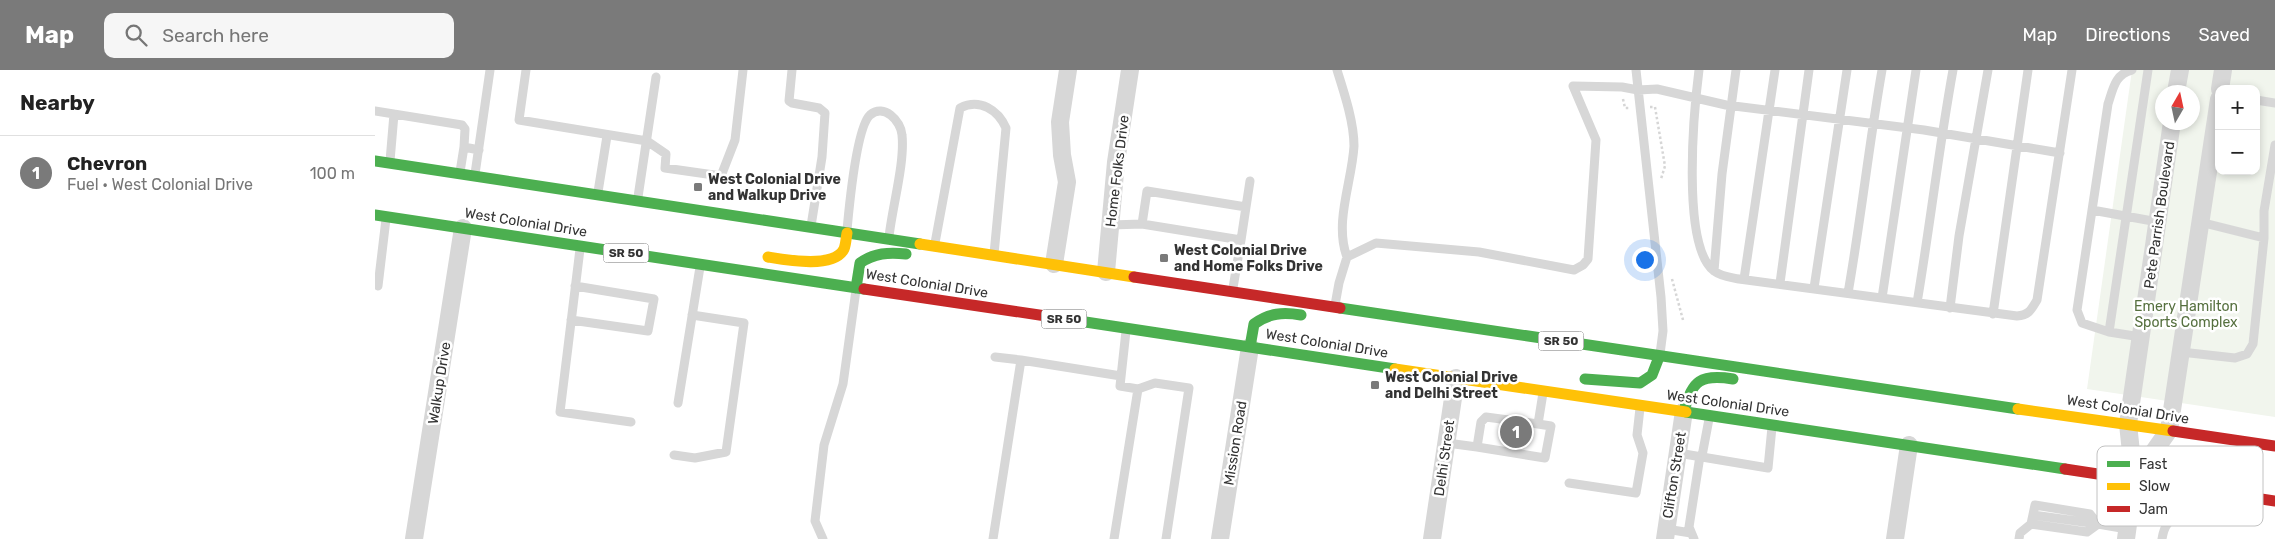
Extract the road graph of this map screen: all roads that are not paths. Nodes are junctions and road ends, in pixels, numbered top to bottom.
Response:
1 (490, 70) edge
2 (526, 70) edge
3 (743, 70) edge
4 (792, 70) edge
5 (1067, 70) edge
6 (1130, 70) edge
7 (1337, 70) edge
8 (1636, 70) edge
9 (1699, 70) edge
10 (1736, 70) edge
11 (1775, 70) edge
12 (1809, 70) edge
13 (1847, 70) edge
14 (1882, 70) edge
15 (1916, 70) edge
16 (1953, 70) edge
17 (1988, 70) edge
18 (2028, 70) edge
19 (2072, 70) edge
20 (2132, 70) edge
21 (2148, 70) edge
22 (2179, 70) edge
23 (2223, 70) edge
24 (656, 76) dead end
25 (2177, 85) edge
26 (2221, 85) edge
27 (1638, 90) junction
28 (1695, 99) junction
29 (2260, 101) edge
30 (2275, 103) edge
31 (1731, 106) junction
32 (1769, 110) junction
33 (375, 111) edge
34 (394, 114) junction
35 (1804, 116) junction
36 (1839, 120) junction
37 (1873, 124) junction
38 (2215, 125) edge
39 (1907, 128) junction
40 (2171, 130) edge
41 (1942, 133) junction
42 (607, 136) junction
43 (1975, 139) junction
44 (647, 141) junction
45 (2017, 146) junction
46 (2275, 146) edge
47 (464, 147) junction
48 (479, 150) junction
49 (2060, 153) junction
50 (375, 161) edge
51 (390, 164) junction
52 (460, 174) junction
53 (475, 176) junction
54 (1250, 181) dead end
55 (598, 195) junction
56 (637, 201) junction
57 (1246, 207) junction
58 (2092, 210) junction
59 (381, 216) edge
60 (2126, 217) junction
61 (2158, 222) junction
62 (2200, 222) junction
63 (1111, 224) junction
64 (1142, 224) junction
65 (811, 227) junction
66 (463, 228) junction
67 (847, 233) junction
68 (2264, 238) junction
69 (889, 239) junction
70 (1241, 240) junction
71 (580, 246) junction
72 (935, 246) junction
73 (722, 254) dead end
74 (989, 254) junction
75 (755, 255) dead end
76 (915, 256) dead end
77 (1347, 257) junction
78 (953, 262) dead end
79 (700, 264) junction
80 (1054, 264) junction
81 (1714, 271) junction
82 (1107, 272) junction
83 (1744, 279) junction
84 (1780, 283) junction
85 (377, 286) dead end
86 (575, 286) junction
87 (856, 288) junction
88 (1814, 288) junction
89 (1233, 291) junction
90 (1848, 293) junction
91 (1882, 298) junction
92 (1917, 303) junction
93 (1335, 306) junction
94 (1951, 308) junction
95 (1385, 314) junction
96 (1993, 314) junction
97 (692, 315) junction
98 (1313, 317) dead end
99 (571, 320) junction
100 (1367, 325) dead end
101 (1127, 328) junction
102 (2109, 332) junction
103 (2141, 337) junction
104 (1250, 347) junction
105 (2181, 352) junction
106 (995, 357) dead end
107 (1659, 357) junction
108 (1021, 360) junction
109 (1121, 376) junction
110 (1456, 378) junction
111 (1812, 378) junction
112 (1748, 381) dead end
113 (1793, 388) dead end
114 (1138, 389) junction
115 (1543, 391) junction
116 (1557, 392) junction
117 (678, 403) dead end
118 (1641, 405) junction
119 (1684, 411) junction
120 (1709, 415) junction
121 (631, 422) dead end
122 (1538, 424) junction
123 (2128, 424) junction
124 (1772, 425) junction
125 (2169, 430) junction
126 (1447, 443) junction
127 (1909, 445) junction
128 (2131, 446) edge
129 (2158, 446) edge
130 (2275, 446) edge
131 (1477, 447) junction
132 (1678, 452) junction
133 (674, 455) dead end
134 (1701, 456) junction
135 (2097, 474) edge
136 (1569, 483) dead end
137 (2032, 519) junction
138 (2097, 524) joint
139 (2103, 526) edge
140 (2165, 526) edge
141 (1665, 534) edge
142 (2126, 534) edge
143 (1692, 536) edge
144 (414, 539) edge
145 (823, 539) edge
146 (993, 539) edge
147 (1114, 539) edge
148 (1167, 539) edge
149 (1220, 539) edge
150 (1432, 539) edge
151 (1895, 539) edge
152 (2019, 539) edge
153 (2162, 539) edge

1 - 48 lane
2 - 42 lane
3 - 44 lane
4 - 65 lane
5 - 80 street
6 - 63 street, Home Folks Drive
7 - 77 lane
8 - 27 lane
9 - 28 lane
10 - 31 lane
11 - 32 lane
12 - 35 lane
13 - 36 lane
14 - 37 lane
15 - 39 lane
16 - 41 lane
17 - 43 lane
18 - 45 lane
19 - 49 lane
20 - 58 lane
21 - 60 lane
22 - 25 street
23 - 26 street
24 - 44 lane
27 - 28 lane
27 - 77 lane
27 - 107 lane
28 - 31 lane
28 - 81 lane
29 - 30 lane
31 - 32 lane
31 - 81 lane
32 - 35 lane
32 - 83 lane
33 - 34 lane
34 - 47 lane
34 - 51 lane
35 - 36 lane
35 - 84 lane
36 - 37 lane
36 - 88 lane
37 - 39 lane
37 - 90 lane
38 - 62 street
39 - 41 lane
39 - 91 lane
40 - 61 street, Pete Parrish Boulevard
41 - 43 lane
41 - 92 lane
42 - 44 lane
42 - 55 lane
43 - 45 lane
43 - 94 lane
44 - 56 lane
45 - 49 lane
45 - 96 lane
46 - 68 lane
47 - 48 lane
47 - 52 lane
48 - 53 lane
49 - 96 lane
50 - 51 highway, West Colonial Drive / SR 50
51 - 52 highway, West Colonial Drive / SR 50
52 - 53 highway, West Colonial Drive / SR 50
53 - 55 highway, West Colonial Drive / SR 50
54 - 57 lane
55 - 56 highway, West Colonial Drive / SR 50
56 - 65 highway, West Colonial Drive / SR 50
57 - 64 lane
57 - 70 lane
58 - 60 lane
58 - 102 lane
59 - 66 highway, West Colonial Drive / SR 50
59 - 85 lane
60 - 61 lane
60 - 102 lane
61 - 103 street, Pete Parrish Boulevard
62 - 68 lane
62 - 105 street
63 - 64 lane
63 - 82 street, Home Folks Drive
64 - 70 lane
65 - 67 highway, West Colonial Drive / SR 50
66 - 71 highway, West Colonial Drive / SR 50
66 - 144 street, Walkup Drive
67 - 69 highway, West Colonial Drive / SR 50
67 - 69 lane
67 - 75 highway
68 - 105 lane
69 - 72 highway, West Colonial Drive / SR 50
70 - 89 lane
71 - 79 highway, West Colonial Drive / SR 50
71 - 86 lane
72 - 74 highway, West Colonial Drive / SR 50
72 - 74 lane
73 - 79 highway
74 - 78 highway
74 - 80 highway, West Colonial Drive / SR 50
76 - 87 highway
77 - 93 lane
79 - 87 highway, West Colonial Drive / SR 50
79 - 97 lane
80 - 82 highway, West Colonial Drive / SR 50
81 - 83 lane
82 - 89 highway, West Colonial Drive / SR 50
83 - 84 lane
84 - 88 lane
86 - 99 lane
86 - 99 lane
87 - 101 highway, West Colonial Drive / SR 50
87 - 145 lane
88 - 90 lane
89 - 93 highway, West Colonial Drive / SR 50
90 - 91 lane
91 - 92 lane
92 - 94 lane
93 - 95 highway, West Colonial Drive / SR 50
94 - 96 lane
95 - 100 highway
95 - 107 highway, West Colonial Drive / SR 50
97 - 117 lane
97 - 133 lane
98 - 104 highway
99 - 121 lane
101 - 104 highway, West Colonial Drive / SR 50
101 - 109 lane
102 - 103 lane
103 - 123 street, Pete Parrish Boulevard
104 - 110 highway, West Colonial Drive / SR 50
104 - 149 street, Mission Road
105 - 125 street
106 - 108 lane
107 - 111 highway, West Colonial Drive / SR 50
107 - 116 highway
108 - 109 lane
108 - 146 lane
109 - 114 lane
110 - 115 highway, West Colonial Drive / SR 50
110 - 126 street, Delhi Street
111 - 113 highway
111 - 123 highway, West Colonial Drive / SR 50
112 - 119 highway
114 - 147 lane
114 - 148 lane
115 - 116 highway, West Colonial Drive / SR 50
115 - 122 lane
116 - 118 highway, West Colonial Drive / SR 50
118 - 119 highway, West Colonial Drive / SR 50
118 - 136 lane
119 - 120 highway, West Colonial Drive / SR 50
119 - 132 street, Clifton Street
120 - 124 highway, West Colonial Drive / SR 50
120 - 134 lane
122 - 131 lane
122 - 131 lane
123 - 125 highway, West Colonial Drive / SR 50
123 - 128 street, Pete Parrish Boulevard
124 - 127 highway, West Colonial Drive / SR 50
124 - 134 lane
125 - 129 street
125 - 130 highway, West Colonial Drive / SR 50
126 - 131 lane
126 - 150 street, Delhi Street
127 - 135 highway, West Colonial Drive / SR 50
127 - 151 street
132 - 134 lane
132 - 141 street, Clifton Street
134 - 143 lane
137 - 138 lane
137 - 138 lane
137 - 152 lane
139 - 142 lane
140 - 153 lane
141 - 143 lane

